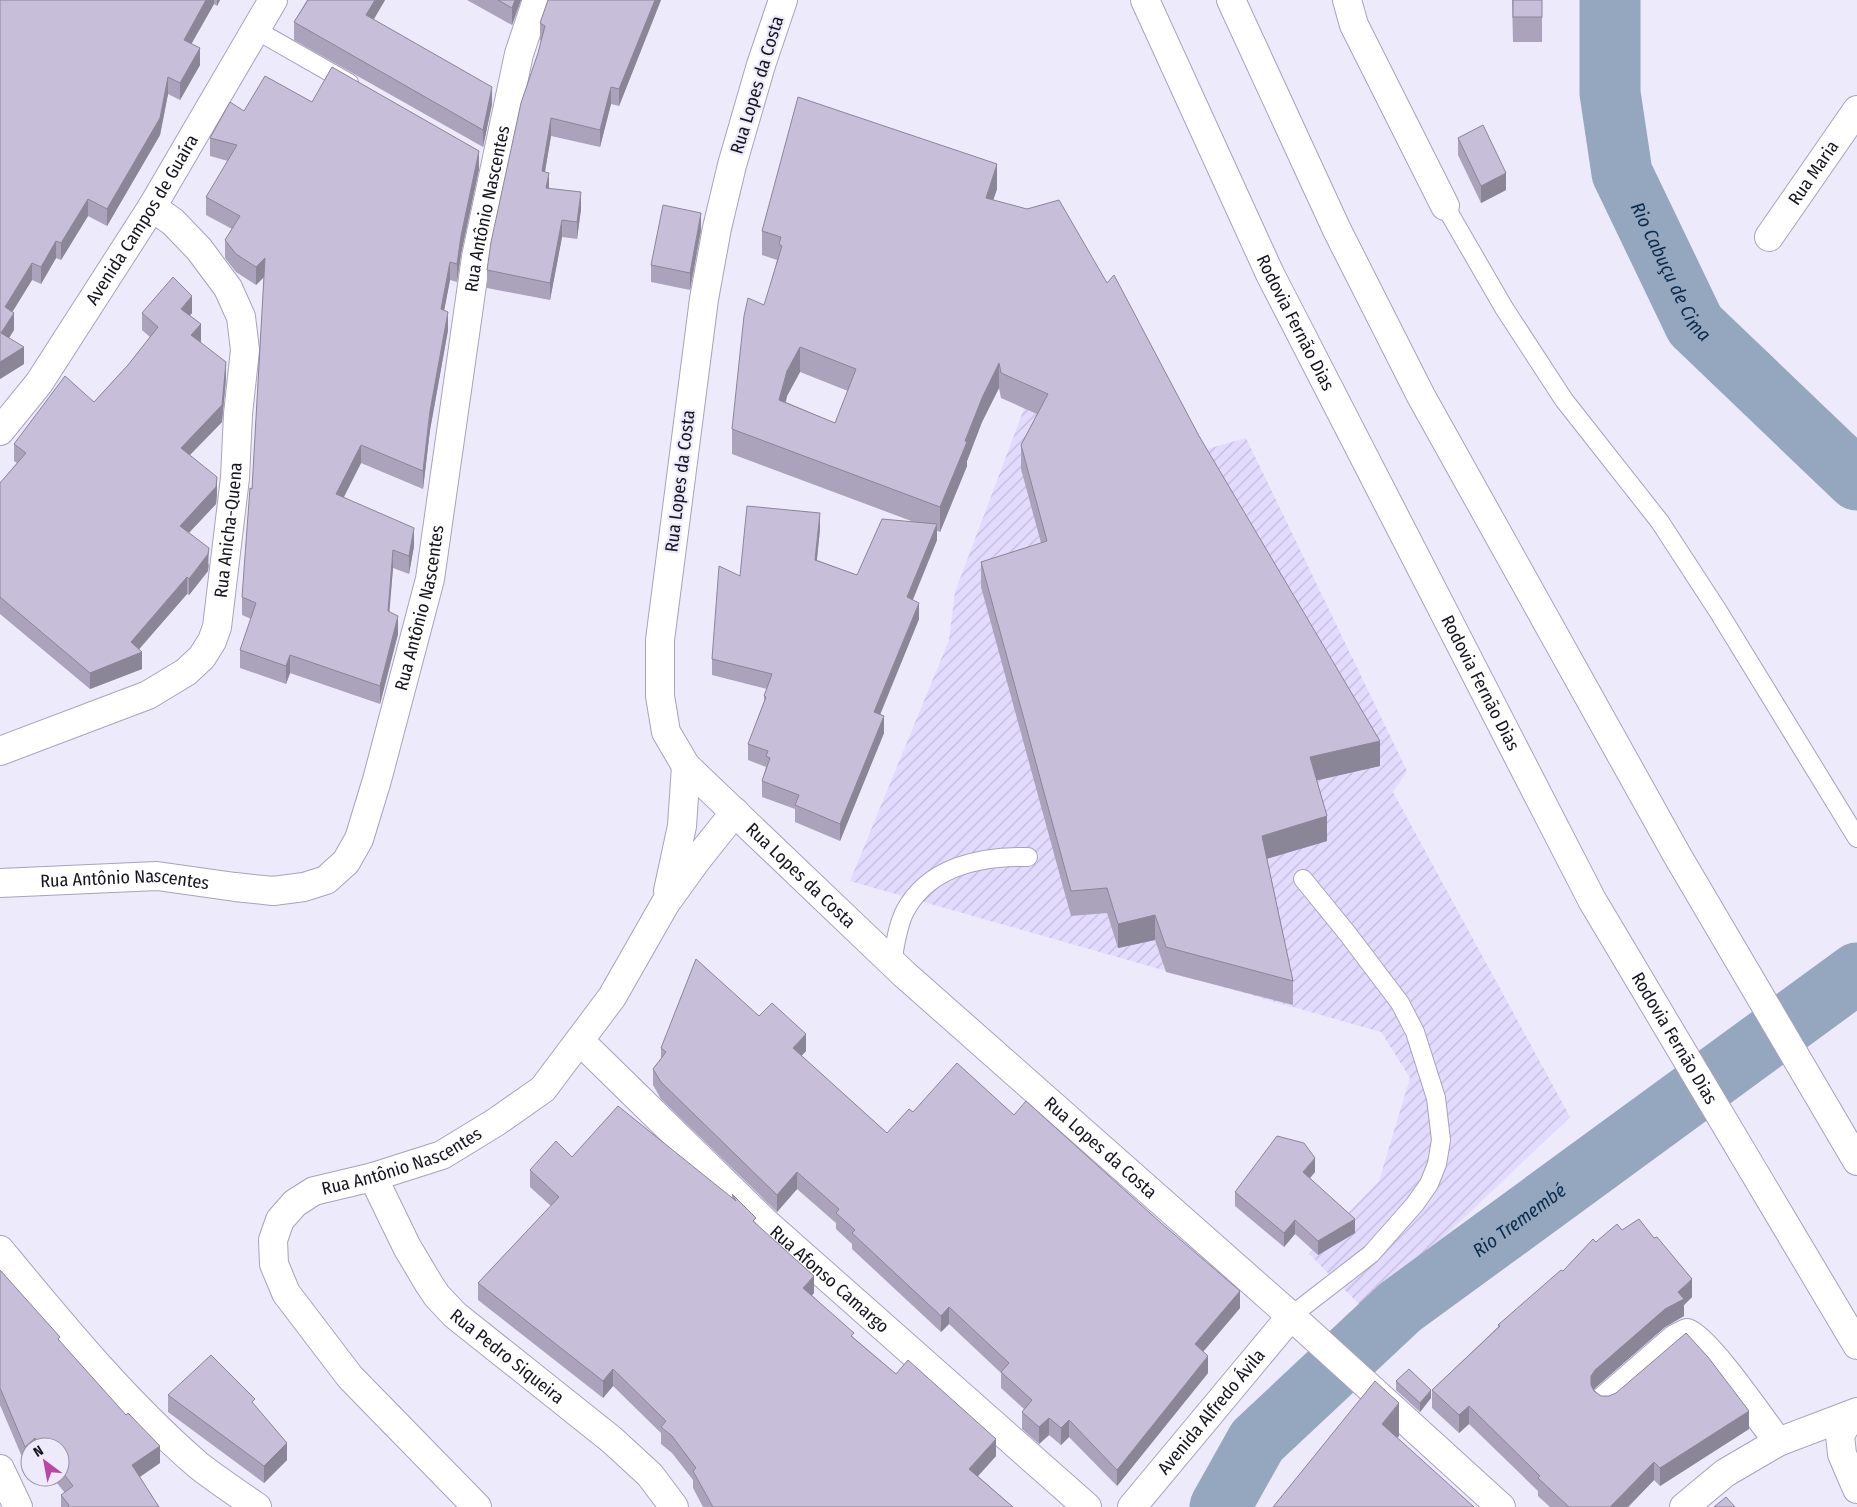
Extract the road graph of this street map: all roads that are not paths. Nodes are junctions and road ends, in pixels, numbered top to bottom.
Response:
1 (273, 0) edge
2 (537, 0) edge
3 (783, 0) edge
4 (1145, 0) edge
5 (1231, 0) edge
6 (1347, 0) edge
7 (256, 30) junction
8 (367, 93) edge
9 (1857, 110) edge
10 (1446, 206) joint
11 (152, 208) junction
12 (1769, 237) dead end
13 (0, 431) edge
14 (0, 751) edge
15 (686, 766) junction
16 (736, 812) junction
17 (1857, 838) edge
18 (1028, 857) dead end
19 (1303, 879) dead end
20 (0, 883) edge
21 (664, 904) junction
22 (892, 963) junction
23 (580, 1042) junction
24 (1857, 1161) edge
25 (373, 1177) junction
26 (0, 1250) edge
27 (1291, 1316) junction
28 (1857, 1345) edge
29 (1606, 1399) edge
30 (1854, 1413) edge
31 (1778, 1442) junction
32 (0, 1470) edge
33 (1857, 1489) edge
34 (18, 1507) edge
35 (257, 1507) edge
36 (477, 1507) edge
37 (674, 1507) edge
38 (1087, 1507) edge
39 (1132, 1507) edge
40 (1502, 1507) edge
41 (1684, 1507) edge

1 - 7 main road, Avenida Campos de Guaíra
2 - 20 main road, Rua Antônio Nascentes
3 - 15 main road, Rua Lopes da Costa
4 - 28 main road, Rodovia Fernão Dias
5 - 24 main road
6 - 10 main road
7 - 8 lane
7 - 11 main road, Avenida Campos de Guaíra
9 - 12 main road, Rua Maria
10 - 17 lane
11 - 13 main road, Avenida Campos de Guaíra
11 - 14 main road, Rua Anicha-Quena
15 - 16 main road, Rua Lopes da Costa
15 - 21 main road, Rua Antônio Nascentes
16 - 21 main road, Rua Antônio Nascentes
16 - 22 main road, Rua Lopes da Costa
18 - 22 lane
19 - 27 lane
21 - 23 main road, Rua Antônio Nascentes
22 - 27 main road, Rua Lopes da Costa
23 - 25 main road, Rua Antônio Nascentes
23 - 38 main road, Rua Afonso Camargo
25 - 36 main road, Rua Antônio Nascentes
25 - 37 main road, Rua Pedro Siqueira
26 - 35 main road
27 - 39 main road, Avenida Alfredo Ávila
27 - 40 main road, Rua Lopes da Costa
29 - 31 main road
30 - 31 main road
30 - 33 main road
31 - 41 main road
32 - 34 main road

